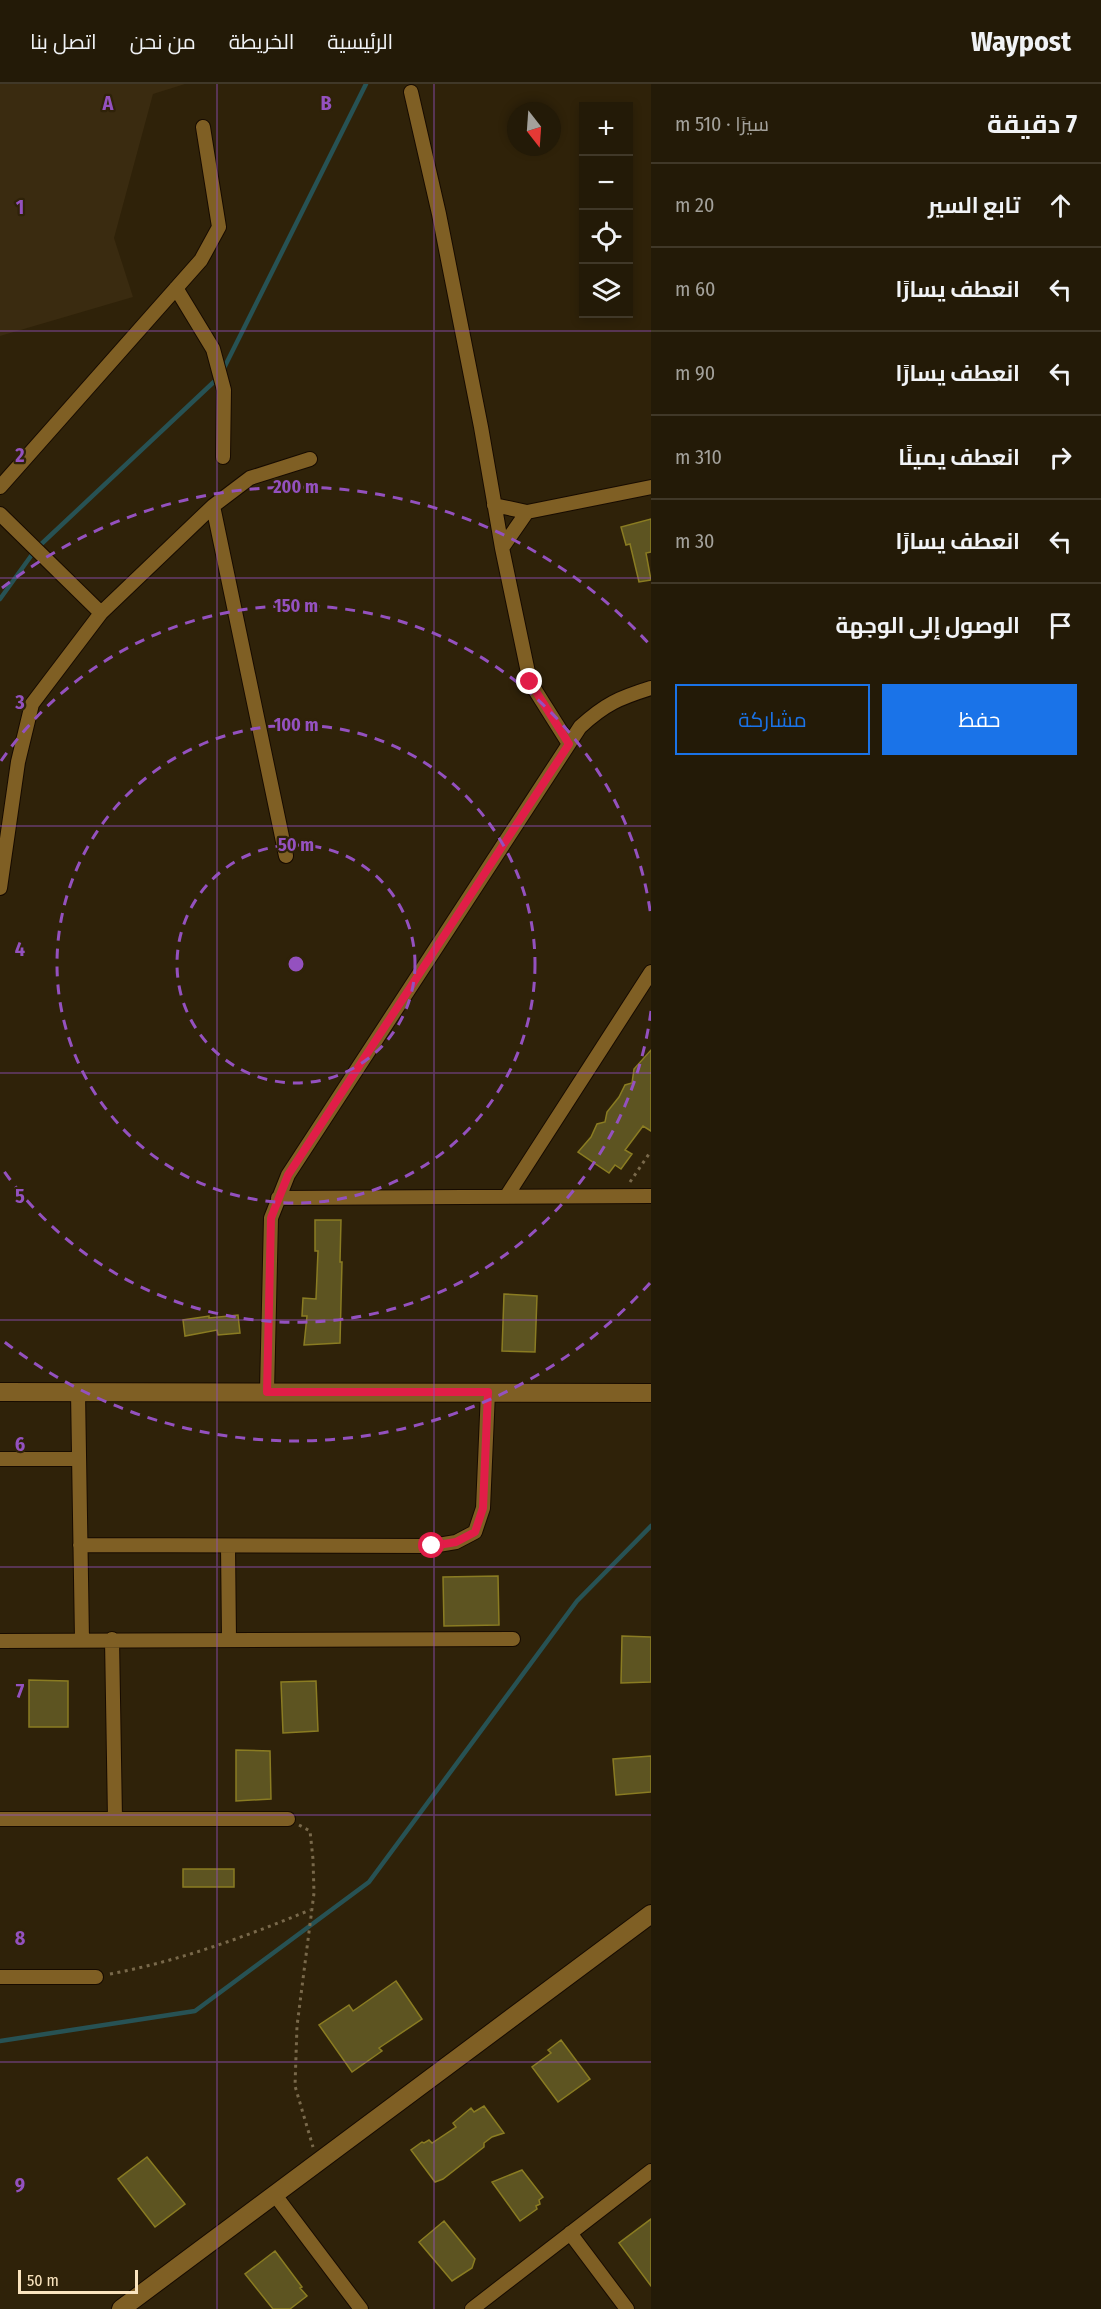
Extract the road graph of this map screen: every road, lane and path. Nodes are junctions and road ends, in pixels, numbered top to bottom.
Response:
1 (411, 92) dead end
2 (203, 128) dead end
3 (176, 288) junction
4 (223, 457) dead end
5 (310, 459) dead end
6 (0, 487) edge
7 (651, 487) edge
8 (494, 505) junction
9 (213, 506) junction
10 (527, 512) junction
11 (0, 514) edge
12 (502, 548) junction
13 (101, 614) junction
14 (651, 688) edge
15 (569, 744) junction
16 (286, 856) dead end
17 (0, 888) edge
18 (651, 972) edge
19 (651, 1151) edge
20 (651, 1196) edge
21 (506, 1197) junction
22 (621, 1197) junction
23 (278, 1198) junction
24 (0, 1392) edge
25 (78, 1392) junction
26 (267, 1392) junction
27 (488, 1392) junction
28 (651, 1393) edge
29 (0, 1459) edge
30 (79, 1459) junction
31 (80, 1545) junction
32 (228, 1546) junction
33 (112, 1639) junction
34 (229, 1639) junction
35 (513, 1639) dead end
36 (82, 1640) junction
37 (0, 1641) edge
38 (0, 1819) edge
39 (115, 1819) junction
40 (288, 1819) joint
41 (310, 1910) junction
42 (651, 1914) edge
43 (0, 1977) edge
44 (96, 1977) joint
45 (318, 2163) junction
46 (651, 2171) edge
47 (275, 2195) junction
48 (570, 2233) junction
49 (122, 2309) edge
50 (361, 2309) edge
51 (472, 2309) edge
52 (627, 2309) edge

1 - 8 street
2 - 3 street
3 - 4 street
3 - 6 street
5 - 9 street
7 - 10 street
8 - 10 street
8 - 12 street
9 - 13 street
9 - 16 street
10 - 12 street
11 - 13 street
12 - 15 street
13 - 17 street
14 - 15 street
15 - 23 street
18 - 21 street
19 - 22 path
20 - 22 street
21 - 22 street
21 - 23 street
23 - 26 street
24 - 25 street
25 - 26 street
25 - 30 street
26 - 27 street
27 - 28 street
27 - 32 street
29 - 30 street
30 - 31 street
31 - 32 street
31 - 36 street
32 - 34 street
33 - 34 street
33 - 36 street
33 - 39 street
34 - 35 street
36 - 37 street
38 - 39 street
39 - 40 street
40 - 41 path
41 - 44 path
41 - 45 path
42 - 45 street
43 - 44 street
45 - 47 street
46 - 48 street
47 - 49 street
47 - 50 street
48 - 51 street
48 - 52 street

